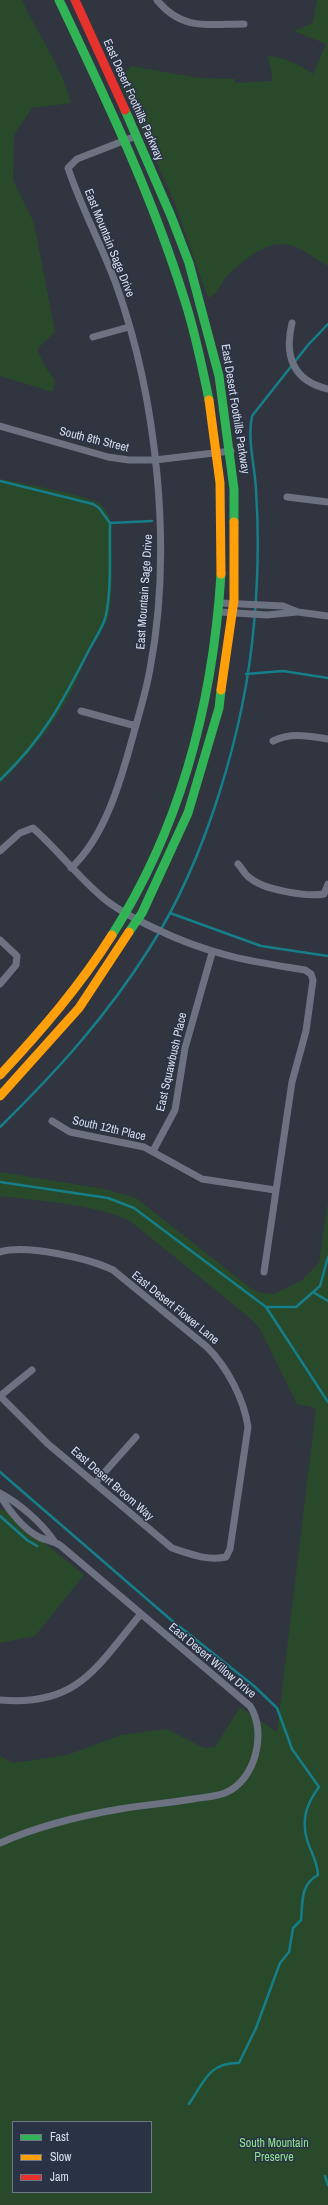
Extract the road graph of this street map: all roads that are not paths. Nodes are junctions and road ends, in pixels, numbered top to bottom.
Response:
1 (59, 0) edge
2 (75, 0) edge
3 (157, 0) edge
4 (244, 24) dead end
5 (136, 136) junction
6 (123, 141) junction
7 (292, 323) dead end
8 (129, 326) junction
9 (93, 337) dead end
10 (328, 389) edge
11 (0, 426) edge
12 (231, 451) junction
13 (217, 452) junction
14 (155, 460) junction
15 (287, 497) dead end
16 (328, 502) edge
17 (274, 605) junction
18 (220, 607) junction
19 (234, 608) junction
20 (298, 612) junction
21 (270, 615) junction
22 (328, 616) edge
23 (81, 711) dead end
24 (136, 726) junction
25 (328, 739) edge
26 (273, 741) dead end
27 (184, 781) junction
28 (198, 786) junction
29 (0, 851) edge
30 (238, 864) dead end
31 (71, 868) junction
32 (328, 884) edge
33 (125, 913) junction
34 (137, 921) junction
35 (0, 940) edge
36 (212, 953) junction
37 (0, 984) edge
38 (0, 1075) edge
39 (0, 1096) edge
40 (52, 1121) dead end
41 (153, 1151) junction
42 (276, 1190) junction
43 (0, 1252) edge
44 (264, 1272) dead end
45 (32, 1370) dead end
46 (0, 1396) edge
47 (136, 1437) dead end
48 (95, 1483) junction
49 (0, 1494) edge
50 (54, 1541) junction
51 (226, 1557) joint
52 (140, 1615) junction
53 (0, 1700) edge
54 (0, 1843) edge

1 - 6 street, East Desert Foothills Parkway
2 - 5 street, East Desert Foothills Parkway
3 - 4 street
5 - 6 street
5 - 12 street, East Desert Foothills Parkway
6 - 8 street, East Mountain Sage Drive
6 - 13 street, East Desert Foothills Parkway
7 - 10 street
8 - 9 street
8 - 14 street, East Mountain Sage Drive
11 - 14 street, South 8th Street
12 - 13 street, South 8th Street
12 - 19 street, East Desert Foothills Parkway
13 - 14 street, South 8th Street
13 - 18 street, East Desert Foothills Parkway
14 - 24 street, East Mountain Sage Drive
15 - 16 street
17 - 19 street
17 - 20 street
17 - 21 street
18 - 19 street
18 - 27 street, East Desert Foothills Parkway
19 - 21 street
19 - 28 street, East Desert Foothills Parkway
20 - 21 street
20 - 22 street
23 - 24 street
24 - 31 street, East Mountain Sage Drive
25 - 26 street
27 - 28 street
27 - 33 street, East Desert Foothills Parkway
28 - 34 street, East Desert Foothills Parkway
29 - 31 street
30 - 32 street
31 - 33 street
33 - 34 street
33 - 38 street, East Desert Foothills Parkway
34 - 36 street
34 - 39 street, East Desert Foothills Parkway
35 - 37 street
36 - 41 street, East Squawbush Place
36 - 42 street
40 - 41 street, South 12th Place
41 - 42 street, South 12th Place
42 - 44 street
43 - 51 street, East Desert Flower Lane
45 - 46 street
46 - 48 street, East Desert Broom Way
47 - 48 street
48 - 51 street, East Desert Broom Way
49 - 50 street, East Desert Willow Drive
49 - 50 street, East Desert Willow Drive
50 - 52 street, East Desert Willow Drive
52 - 53 street
52 - 54 street, East Desert Willow Drive

